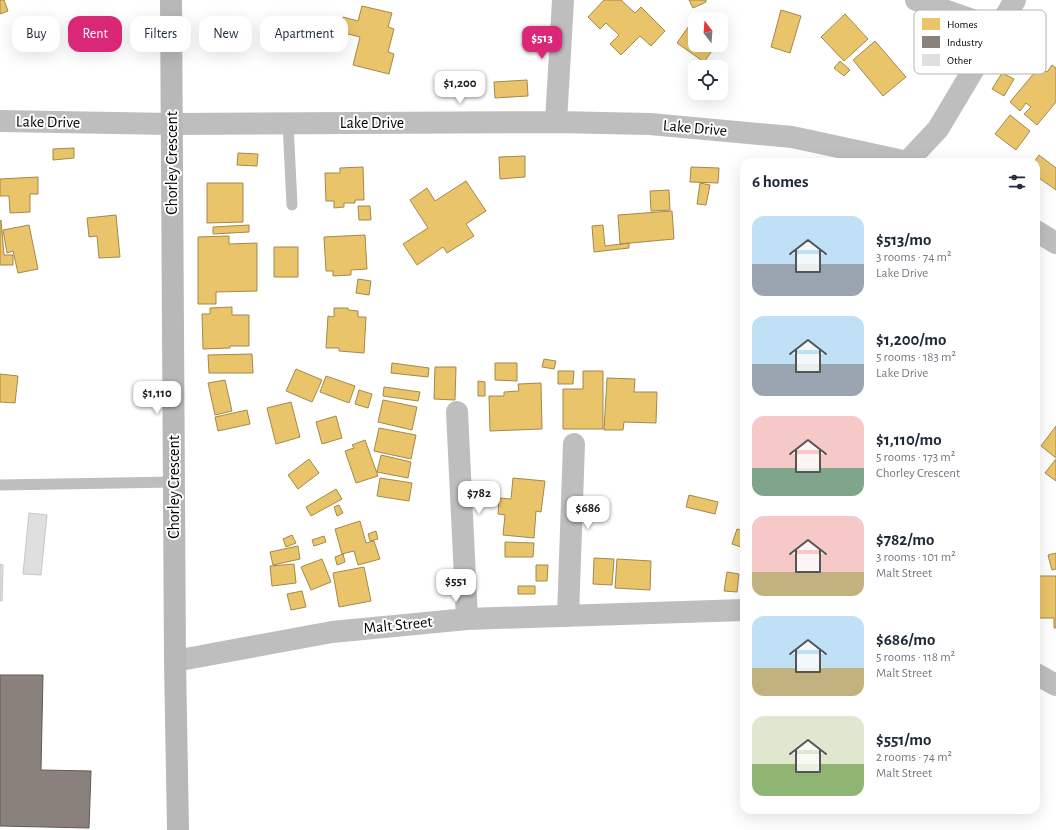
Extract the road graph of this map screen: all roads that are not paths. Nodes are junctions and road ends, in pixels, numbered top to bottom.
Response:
1 (171, 0) edge
2 (563, 0) edge
3 (916, 0) edge
4 (1015, 0) edge
5 (944, 10) edge
6 (1009, 10) edge
7 (971, 74) edge
8 (0, 121) edge
9 (556, 122) junction
10 (172, 124) junction
11 (288, 124) junction
12 (889, 158) edge
13 (911, 158) edge
14 (292, 205) dead end
15 (1040, 233) edge
16 (1056, 243) edge
17 (457, 412) dead end
18 (574, 444) dead end
19 (174, 482) junction
20 (0, 485) edge
21 (740, 610) edge
22 (568, 616) junction
23 (467, 619) junction
24 (175, 661) junction
25 (1040, 676) edge
26 (1056, 685) edge
27 (178, 830) edge

1 - 10 main road, Chorley Crescent
2 - 9 street
3 - 5 street
4 - 6 street
7 - 13 street
8 - 10 street, Lake Drive
9 - 11 street, Lake Drive
9 - 12 street, Lake Drive
10 - 11 street, Lake Drive
10 - 19 main road, Chorley Crescent
11 - 14 lane
15 - 16 street
17 - 23 street
18 - 22 street
19 - 20 lane
19 - 24 main road, Chorley Crescent
21 - 22 street, Malt Street
22 - 23 street, Malt Street
23 - 24 street, Malt Street
24 - 27 main road, Chorley Crescent
25 - 26 street

